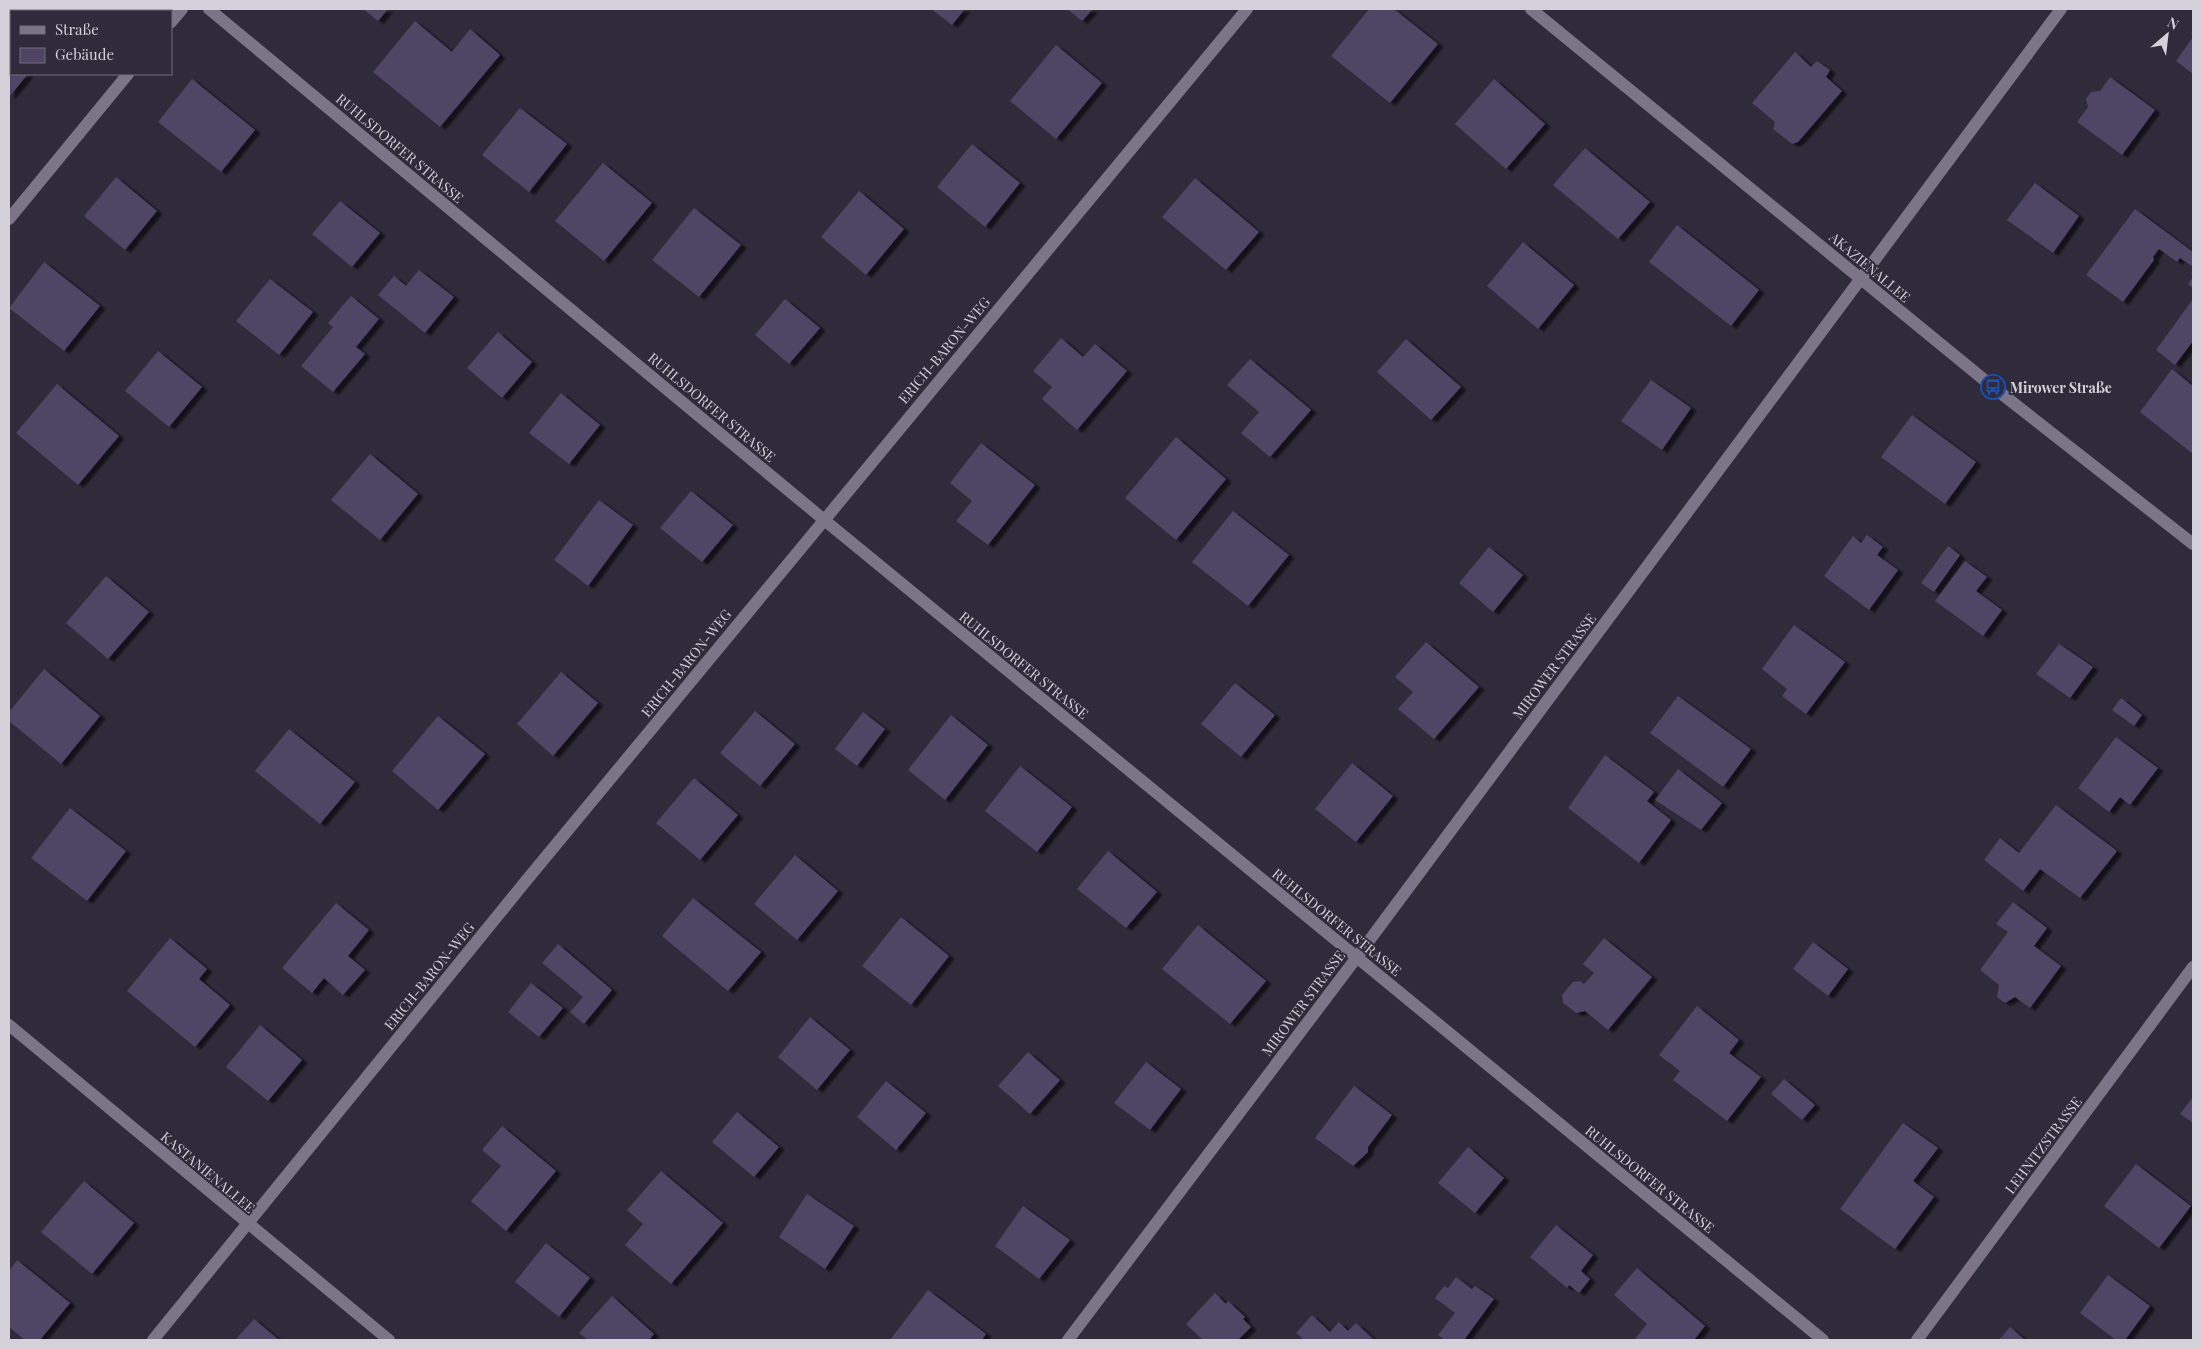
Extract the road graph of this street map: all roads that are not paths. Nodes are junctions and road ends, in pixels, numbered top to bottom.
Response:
1 (182, 9) edge
2 (209, 9) edge
3 (1246, 9) edge
4 (1531, 9) edge
5 (2061, 9) edge
6 (172, 21) edge
7 (127, 75) edge
8 (9, 219) edge
9 (1861, 278) junction
10 (823, 519) junction
11 (2193, 544) edge
12 (1356, 957) junction
13 (2193, 967) edge
14 (9, 1025) edge
15 (246, 1224) junction
16 (153, 1340) edge
17 (389, 1340) edge
18 (1068, 1340) edge
19 (1823, 1340) edge
20 (1917, 1340) edge

1 - 6 street
2 - 10 street, RUHLSDORFER STRASSE
3 - 10 street, ERICH-BARON-WEG
4 - 9 street, AKAZIENALLEE
5 - 9 street, MIROWER STRASSE
7 - 8 street
9 - 11 street, AKAZIENALLEE
9 - 12 street, MIROWER STRASSE
10 - 12 street, RUHLSDORFER STRASSE
10 - 15 street, ERICH-BARON-WEG
12 - 18 street, MIROWER STRASSE
12 - 19 street, RUHLSDORFER STRASSE
13 - 20 street, LEHNITZSTRASSE
14 - 15 street, KASTANIENALLEE
15 - 16 street, ERICH-BARON-WEG
15 - 17 street, KASTANIENALLEE

